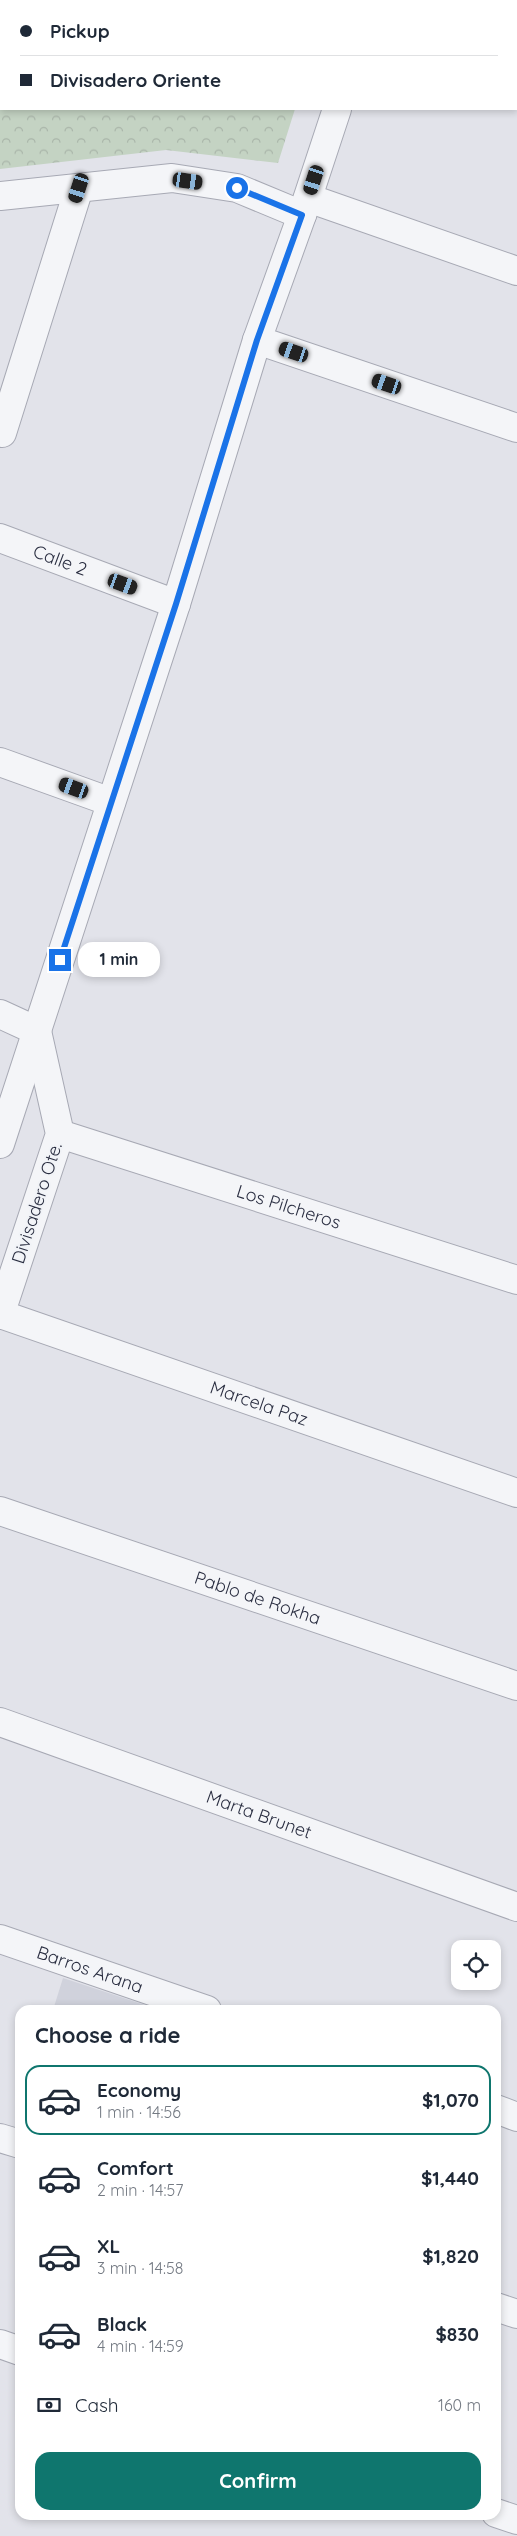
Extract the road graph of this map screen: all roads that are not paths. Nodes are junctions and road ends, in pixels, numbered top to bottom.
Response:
1 (337, 110) edge
2 (79, 188) junction
3 (0, 196) edge
4 (305, 207) junction
5 (517, 271) edge
6 (257, 340) junction
7 (517, 428) edge
8 (2, 433) dead end
9 (0, 538) edge
10 (176, 604) junction
11 (0, 762) edge
12 (111, 802) junction
13 (0, 1014) edge
14 (36, 1031) junction
15 (60, 1134) junction
16 (0, 1144) edge
17 (517, 1280) edge
18 (0, 1315) edge
19 (517, 1493) edge
20 (0, 1511) edge
21 (517, 1686) edge
22 (0, 1722) edge
23 (517, 1907) edge
24 (0, 1939) edge
25 (192, 2005) edge
26 (501, 2112) edge
27 (517, 2117) edge
28 (0, 2138) edge
29 (15, 2142) edge
30 (501, 2309) edge
31 (517, 2314) edge
32 (0, 2344) edge
33 (15, 2349) edge
34 (501, 2515) edge
35 (517, 2520) edge

1 - 4 street
2 - 3 street
2 - 4 street
2 - 8 street
4 - 5 street
4 - 6 street
6 - 7 street
6 - 10 street
9 - 10 street, Calle 2
10 - 12 street
11 - 12 street
12 - 14 street
13 - 14 street
14 - 15 street, Divisadero Ote.
14 - 16 street
15 - 17 street, Los Pilcheros
15 - 18 street, Divisadero Ote.
18 - 19 street, Marcela Paz
20 - 21 street, Pablo de Rokha
22 - 23 street, Marta Brunet
24 - 25 street, Barros Arana
26 - 27 street
28 - 29 street
30 - 31 street
32 - 33 street
34 - 35 street

